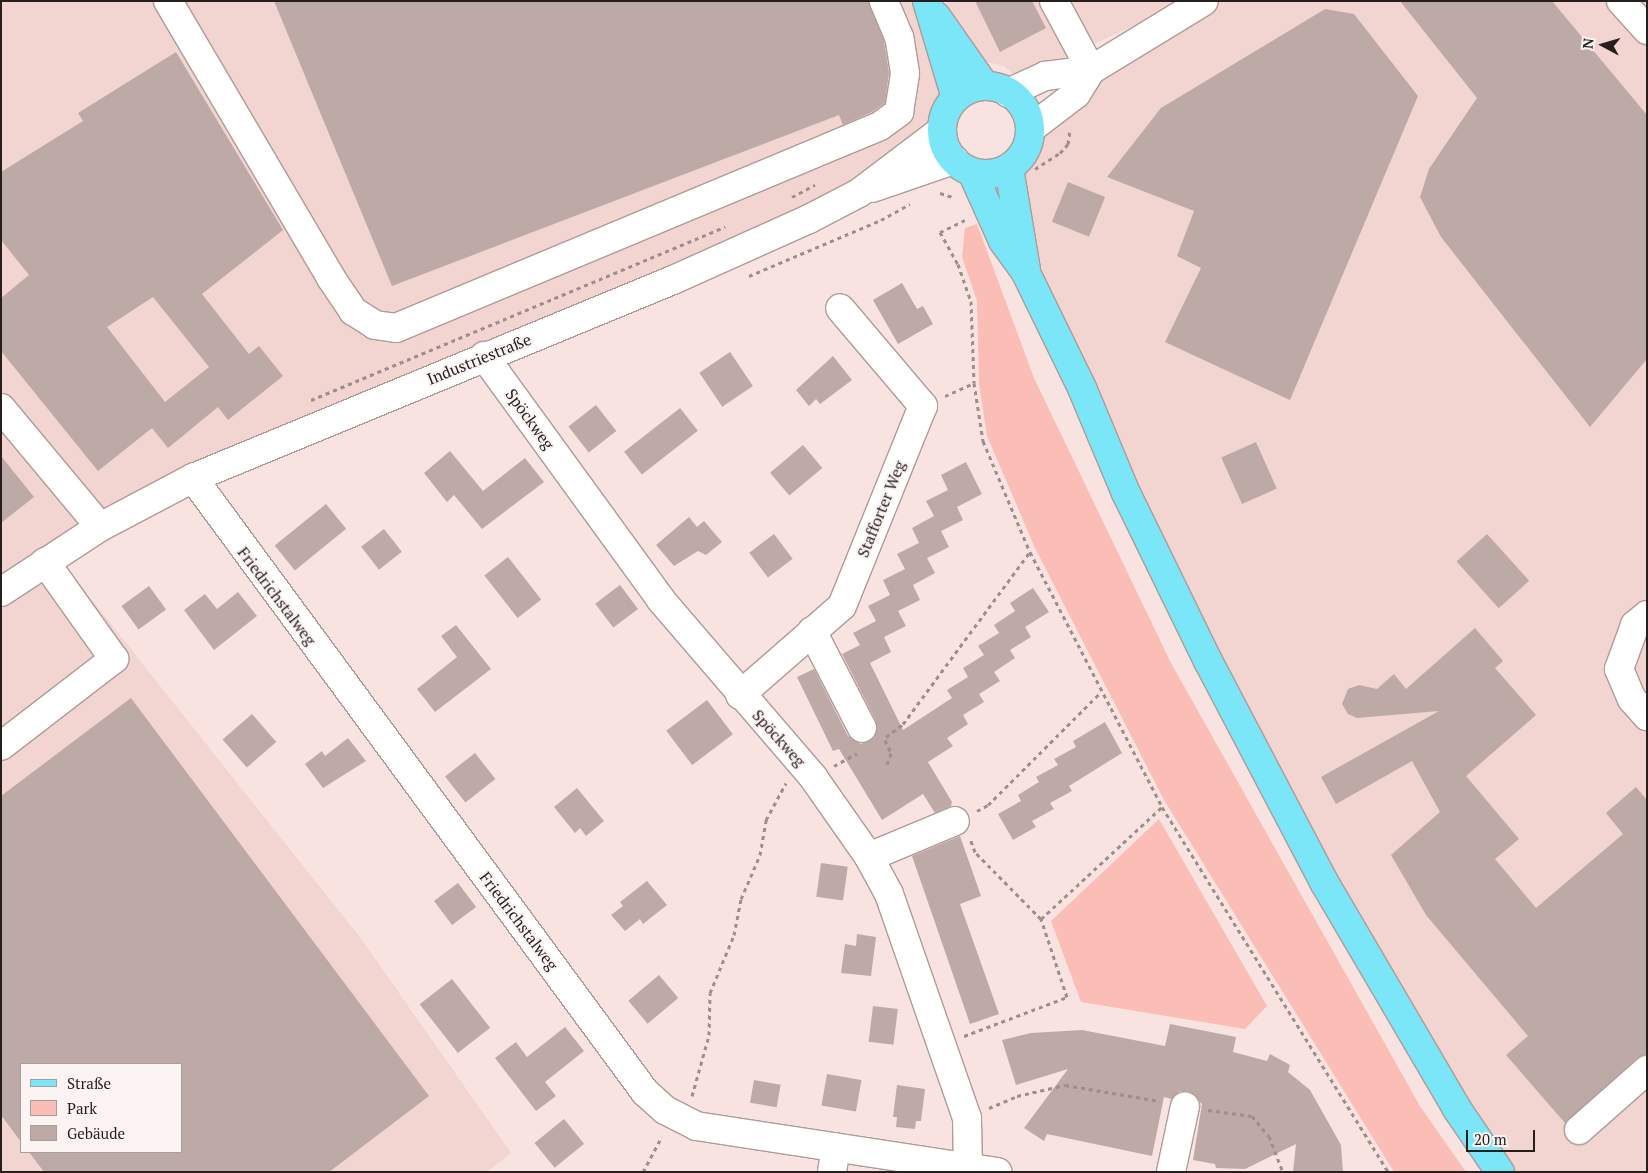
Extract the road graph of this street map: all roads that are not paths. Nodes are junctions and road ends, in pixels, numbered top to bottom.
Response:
1 (168, 1) edge
2 (884, 1) edge
3 (1054, 1) edge
4 (1204, 1) edge
5 (1622, 1) edge
6 (928, 4) edge
7 (1647, 30) edge
8 (1091, 70) junction
9 (997, 90) junction
10 (956, 98) junction
11 (1030, 129) junction
12 (942, 130) junction
13 (963, 166) junction
14 (1008, 168) junction
15 (858, 193) junction
16 (1026, 272) junction
17 (840, 308) dead end
18 (484, 356) junction
19 (1, 408) edge
20 (193, 478) junction
21 (100, 527) junction
22 (45, 562) junction
23 (1, 592) edge
24 (1647, 615) edge
25 (812, 631) junction
26 (740, 695) junction
27 (1647, 716) edge
28 (871, 740) road end
29 (1, 746) edge
30 (959, 820) road end
31 (869, 857) junction
32 (1647, 1070) edge
33 (1185, 1106) road end
34 (1580, 1130) dead end
35 (834, 1159) edge
36 (968, 1169) edge
37 (998, 1172) edge
38 (1171, 1172) edge
39 (1500, 1172) edge

1 - 2 street
3 - 8 street
4 - 8 street
5 - 7 street
6 - 9 main road
6 - 10 main road
8 - 9 street
8 - 11 street
9 - 10 main road
9 - 11 main road
10 - 12 main road
11 - 14 main road
12 - 13 main road
12 - 15 street, Industriestraße
13 - 14 main road
13 - 15 street, Industriestraße
13 - 16 main road
14 - 16 main road
15 - 18 street, Industriestraße
16 - 39 main road
17 - 25 street, Stafforter Weg
18 - 20 street, Industriestraße
18 - 26 street, Spöckweg
19 - 21 street
20 - 21 street, Industriestraße
20 - 35 street, Friedrichstalweg
21 - 22 street, Industriestraße
22 - 23 street, Industriestraße
22 - 29 street
24 - 27 street
25 - 26 street, Stafforter Weg
25 - 28 street
26 - 31 street, Spöckweg
30 - 31 street
31 - 36 street, Spöckweg
32 - 34 street
33 - 38 street
35 - 36 street, Friedrichstalweg
36 - 37 street, Friedrichstalweg

